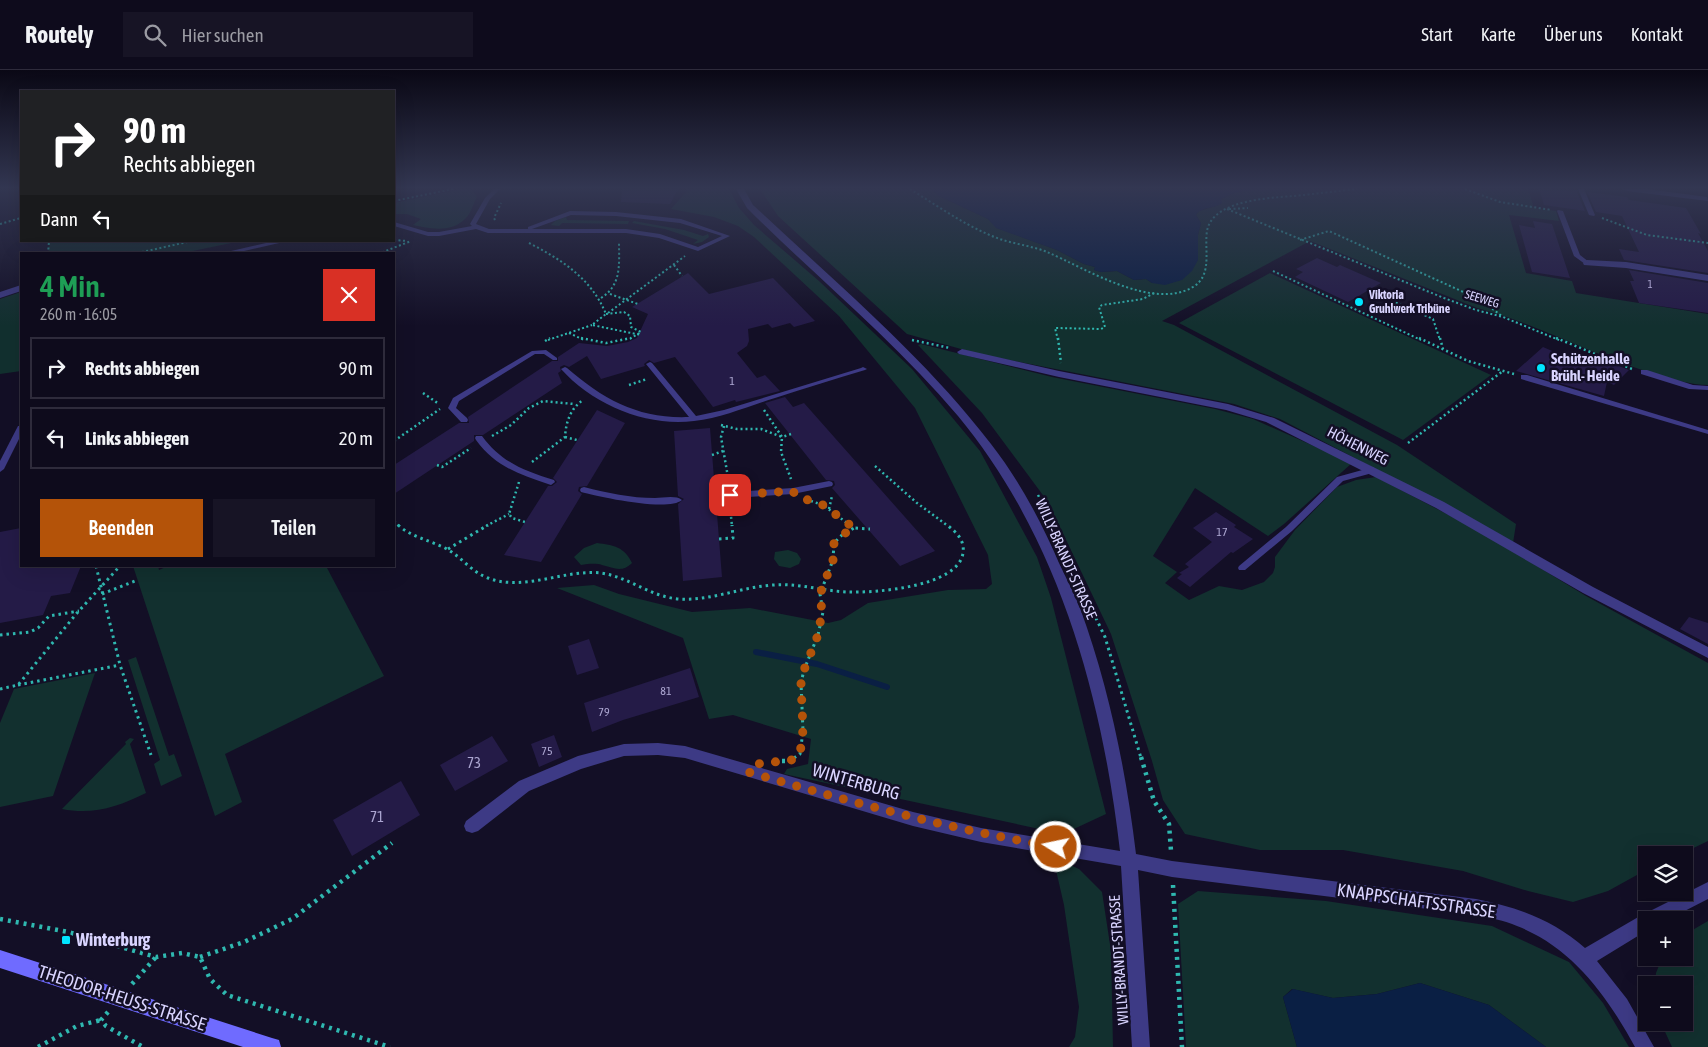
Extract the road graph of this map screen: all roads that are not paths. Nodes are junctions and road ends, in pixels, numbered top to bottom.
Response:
1 (652, 235) edge
2 (722, 235) edge
3 (780, 235) edge
4 (1569, 235) edge
5 (280, 242) edge
6 (231, 252) edge
7 (1586, 263) joint
8 (1708, 278) edge
9 (20, 288) edge
10 (0, 295) edge
11 (962, 352) road end
12 (555, 359) dead end
13 (650, 364) dead end
14 (863, 368) dead end
15 (565, 369) dead end
16 (1644, 372) road end
17 (1524, 377) road end
18 (1708, 388) edge
19 (694, 419) junction
20 (464, 420) dead end
21 (20, 430) edge
22 (1708, 432) edge
23 (480, 440) road end
24 (0, 468) edge
25 (1373, 470) junction
26 (551, 482) dead end
27 (829, 484) dead end
28 (584, 490) dead end
29 (716, 496) dead end
30 (678, 500) dead end
31 (1242, 568) dead end
32 (1708, 653) edge
33 (472, 826) dead end
34 (1129, 860) junction
35 (1708, 890) edge
36 (1667, 911) edge
37 (1638, 926) edge
38 (1584, 958) junction
39 (0, 959) edge
40 (272, 1047) edge
41 (1141, 1047) edge
42 (1645, 1047) edge

1 - 2 lane
3 - 34 street, WILLY-BRANDT-STRASSE
4 - 7 lane
5 - 6 lane
7 - 8 street
9 - 10 street
11 - 25 street, HÖHENWEG
12 - 20 lane
13 - 19 lane
14 - 19 lane
15 - 19 lane
16 - 18 lane
17 - 22 lane
21 - 24 lane
23 - 26 lane
25 - 31 lane
25 - 32 street, HÖHENWEG
27 - 29 lane
28 - 30 lane
33 - 34 street, WINTERBURG
34 - 38 street, KNAPPSCHAFTSSTRASSE
34 - 41 street, WILLY-BRANDT-STRASSE
35 - 36 street
37 - 38 street
38 - 42 street, KNAPPSCHAFTSSTRASSE
39 - 40 main road, THEODOR-HEUSS-STRASSE

